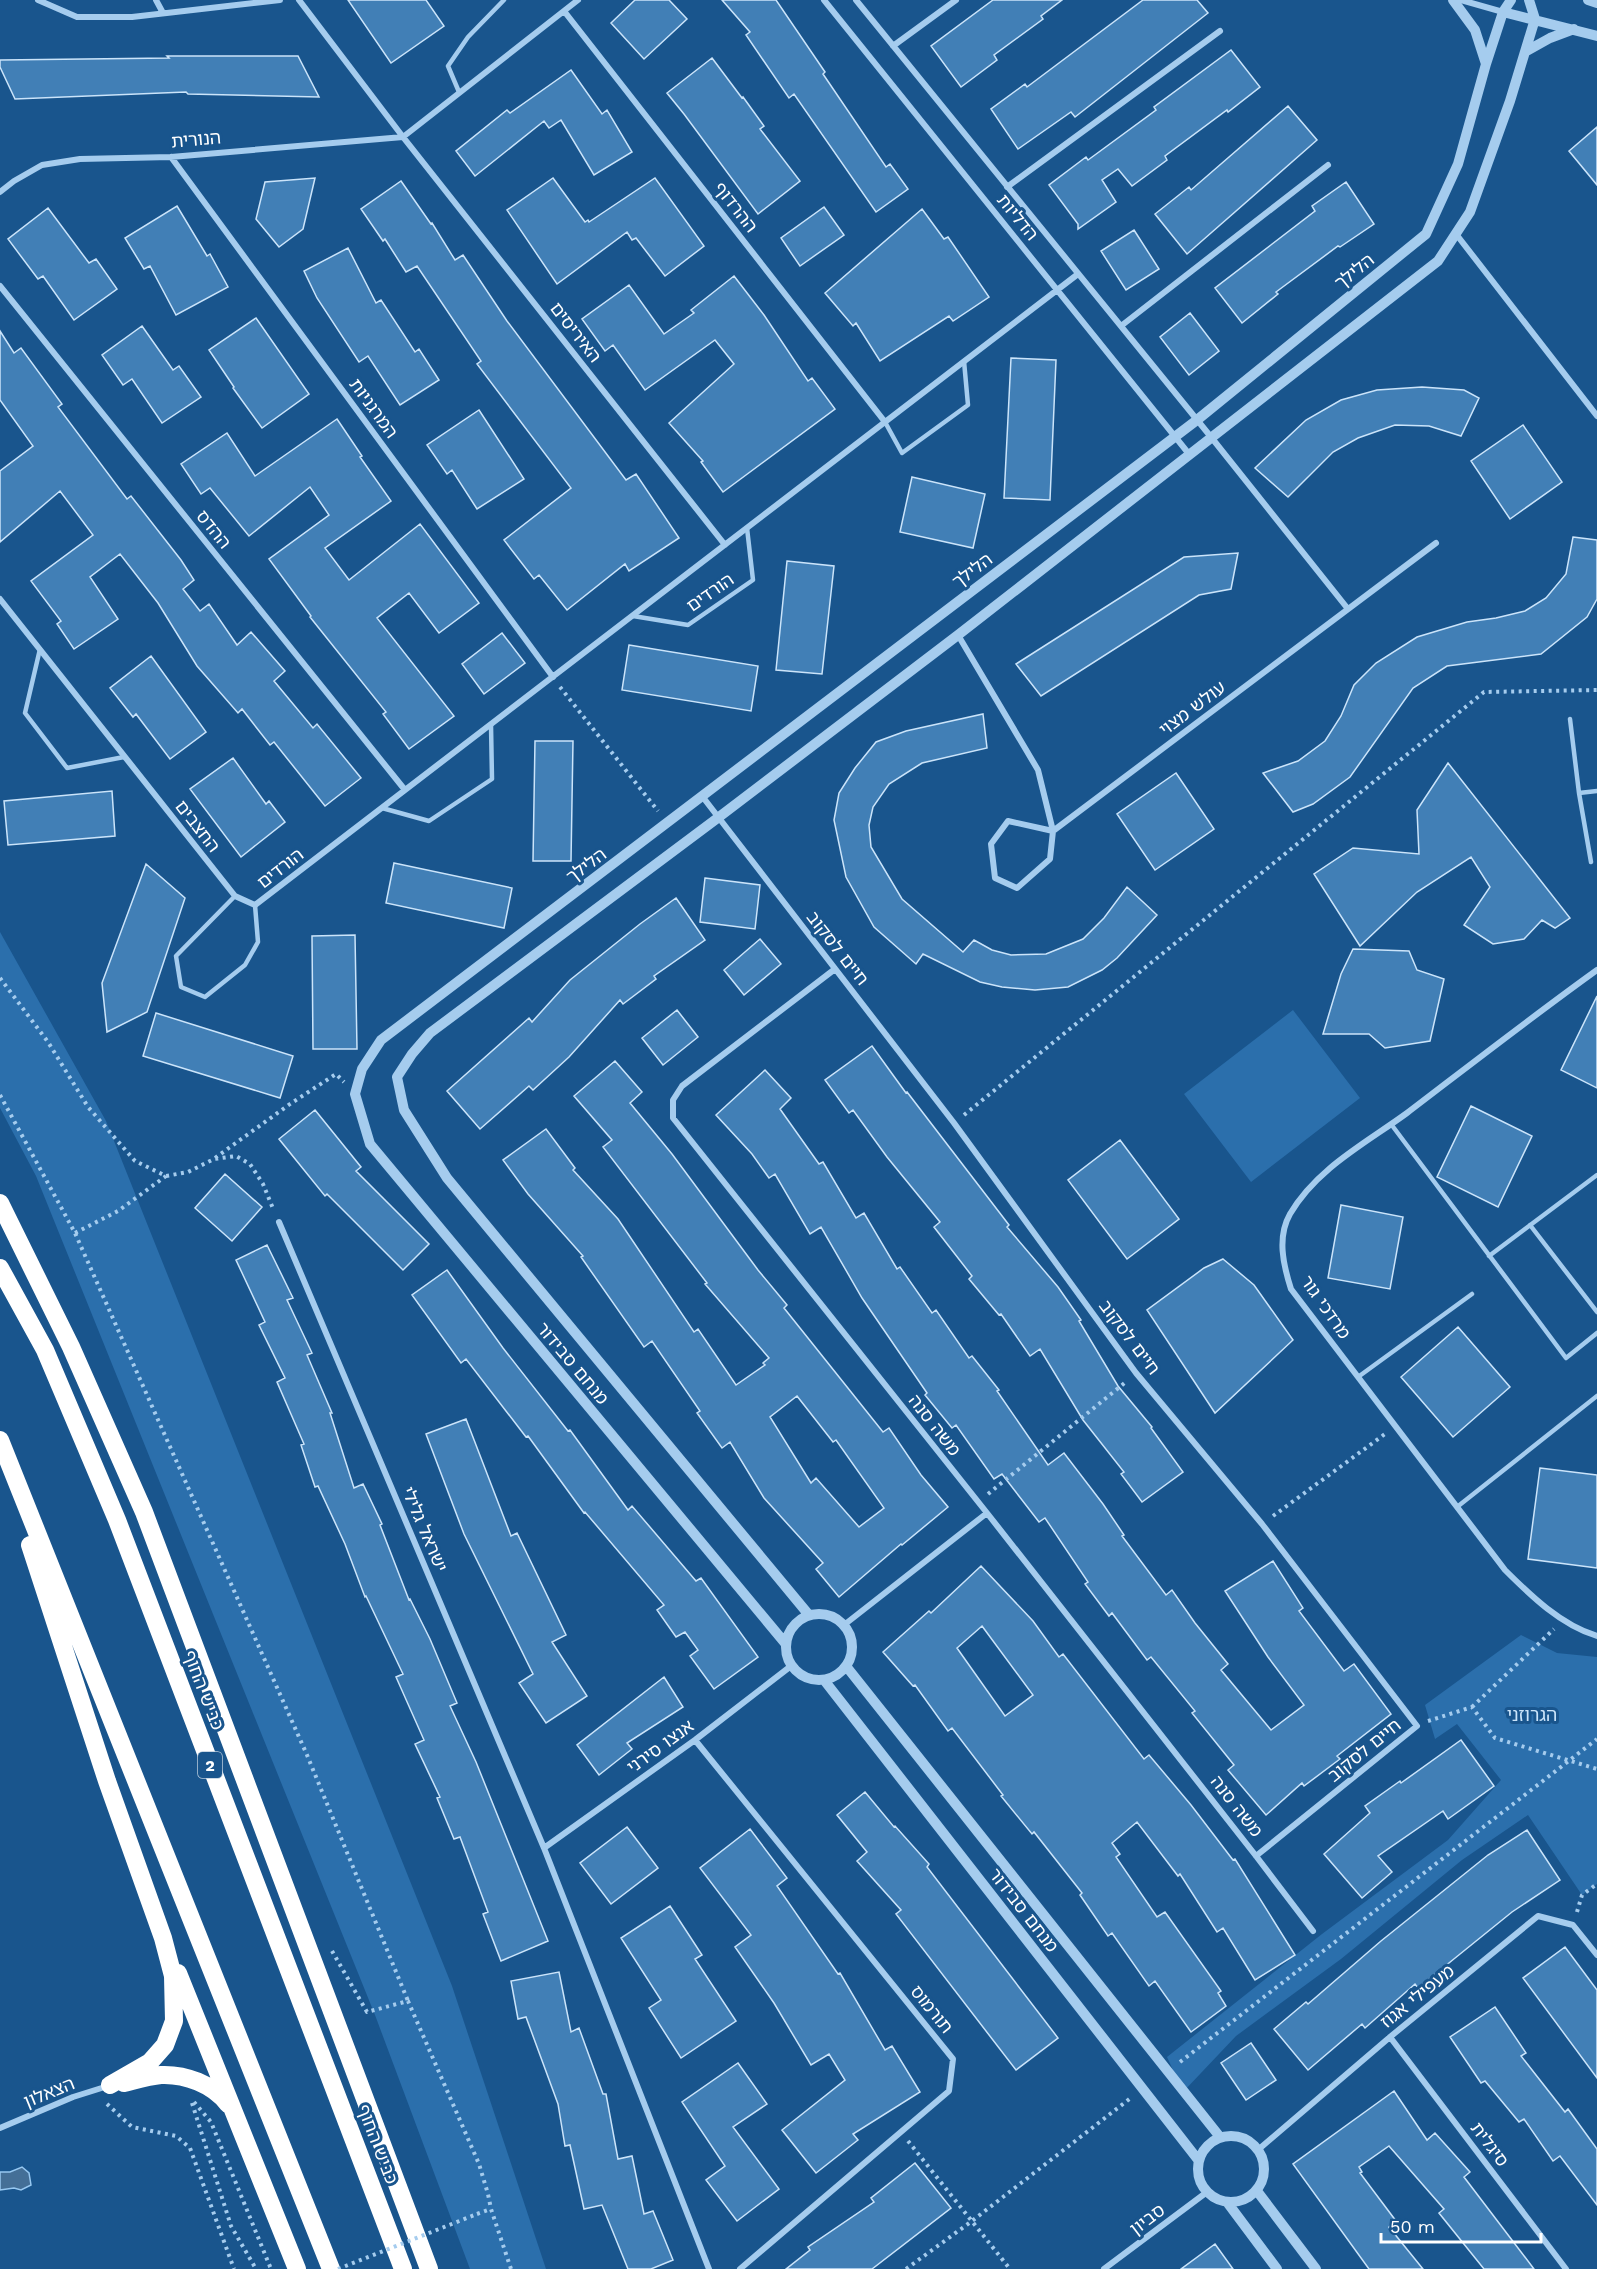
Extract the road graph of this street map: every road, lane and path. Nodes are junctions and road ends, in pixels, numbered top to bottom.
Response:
1 (39, 0) edge
2 (156, 0) edge
3 (280, 0) edge
4 (299, 0) edge
5 (504, 0) edge
6 (578, 0) edge
7 (824, 0) edge
8 (856, 0) edge
9 (956, 0) edge
10 (1453, 0) edge
11 (1461, 0) edge
12 (1511, 0) edge
13 (1529, 0) edge
14 (1588, 0) edge
15 (1597, 3) edge
16 (564, 11) junction
17 (1503, 12) junction
18 (163, 13) junction
19 (1535, 19) junction
20 (1574, 29) junction
21 (1220, 31) dead end
22 (1597, 36) edge
23 (893, 46) junction
24 (1525, 51) junction
25 (1486, 64) junction
26 (459, 92) junction
27 (402, 137) junction
28 (171, 157) junction
29 (1328, 165) dead end
30 (1008, 187) junction
31 (0, 192) edge
32 (1456, 234) junction
33 (1078, 274) junction
34 (0, 286) edge
35 (1056, 290) junction
36 (1121, 326) junction
37 (964, 361) junction
38 (1597, 416) edge
39 (1197, 420) junction
40 (885, 422) junction
41 (1175, 437) junction
42 (1211, 437) junction
43 (1189, 454) junction
44 (747, 528) junction
45 (1436, 543) dead end
46 (725, 545) junction
47 (0, 599) edge
48 (1348, 609) junction
49 (633, 616) junction
50 (958, 635) junction
51 (40, 649) junction
52 (553, 677) junction
53 (1597, 690) edge
54 (1570, 719) dead end
55 (491, 725) junction
56 (124, 757) junction
57 (405, 790) junction
58 (1597, 791) edge
59 (1579, 793) junction
60 (702, 796) junction
61 (382, 808) junction
62 (719, 817) junction
63 (668, 823) junction
64 (1053, 831) junction
65 (1591, 862) dead end
66 (235, 896) junction
67 (255, 905) junction
68 (835, 969) junction
69 (1597, 970) edge
70 (0, 978) edge
71 (355, 1094) junction
72 (0, 1095) edge
73 (954, 1123) junction
74 (1391, 1124) junction
75 (214, 1159) junction
76 (1597, 1175) edge
77 (166, 1176) junction
78 (0, 1203) edge
79 (279, 1222) joint
80 (1530, 1225) junction
81 (75, 1233) junction
82 (1489, 1256) junction
83 (0, 1268) edge
84 (1472, 1294) dead end
85 (1597, 1312) edge
86 (1597, 1333) edge
87 (1136, 1373) junction
88 (1358, 1377) junction
89 (1597, 1396) edge
90 (1396, 1426) junction
91 (0, 1440) edge
92 (0, 1452) edge
93 (977, 1503) junction
94 (1457, 1508) junction
95 (987, 1513) junction
96 (1262, 1524) junction
97 (809, 1615) junction
98 (1564, 1620) junction
99 (844, 1625) junction
100 (1597, 1636) edge
101 (785, 1643) junction
102 (791, 1666) junction
103 (846, 1666) junction
104 (824, 1680) junction
105 (1472, 1707) junction
106 (1417, 1726) junction
107 (1597, 1739) edge
108 (695, 1740) junction
109 (1568, 1762) junction
110 (1597, 1769) edge
111 (544, 1848) junction
112 (1256, 1856) junction
113 (1597, 1884) edge
114 (1573, 1924) junction
115 (1313, 1931) dead end
116 (164, 1938) junction
117 (330, 1948) dead end
118 (1597, 1955) edge
119 (408, 2001) junction
120 (1390, 2037) junction
121 (1168, 2071) junction
122 (1143, 2089) junction
123 (110, 2095) junction
124 (234, 2113) junction
125 (0, 2128) edge
126 (901, 2133) junction
127 (1220, 2137) junction
128 (1259, 2149) junction
129 (1199, 2161) junction
130 (1257, 2191) junction
131 (1207, 2192) junction
132 (1227, 2202) junction
133 (490, 2209) junction
134 (972, 2221) junction
135 (234, 2269) edge
136 (256, 2269) edge
137 (272, 2269) edge
138 (297, 2269) edge
139 (331, 2269) edge
140 (338, 2269) edge
141 (403, 2269) edge
142 (429, 2269) edge
143 (511, 2269) edge
144 (709, 2269) edge
145 (740, 2269) edge
146 (906, 2269) edge
147 (1010, 2269) edge
148 (1104, 2269) edge
149 (1277, 2269) edge
150 (1316, 2269) edge
151 (1566, 2269) edge

1 - 18 street
2 - 18 street
3 - 18 street
4 - 27 street
5 - 26 lane
6 - 16 street
7 - 35 street, הדליות
8 - 23 street, הדליות
9 - 23 street
10 - 25 street
11 - 17 street
12 - 17 street, הלילך
13 - 19 street
14 - 15 street
16 - 26 street
16 - 40 street, ההרדוף
17 - 19 street
17 - 25 street, הלילך
19 - 20 street
19 - 24 street
20 - 22 street
20 - 24 street
21 - 30 street, הדליות
23 - 30 street, הדליות
24 - 32 street
25 - 39 street, הלילך
26 - 27 street
27 - 28 street, הנורית
27 - 46 street, האיריסים
28 - 31 street, הנורית
28 - 52 street, המרגניות
29 - 36 street
30 - 33 street, הדליות
32 - 38 street
32 - 42 street
33 - 35 street, הורדים
33 - 36 street, הדליות
34 - 57 street, ההדס
35 - 37 street, הורדים
35 - 41 street, הדליות
36 - 39 street, הדליות
37 - 40 street, הורדים
37 - 40 lane
39 - 41 street, הלילך
39 - 42 street, הדליות
40 - 44 street, הורדים
41 - 43 street, הדליות
41 - 60 street, הלילך
42 - 43 street
42 - 48 street
43 - 50 street
44 - 46 street, הורדים
44 - 49 lane, הורדים
45 - 48 street, עולש מצוי
46 - 49 street, הורדים
47 - 51 street, החצבים
48 - 64 street, עולש מצוי
49 - 52 street, הורדים
50 - 62 street
50 - 64 street
51 - 56 street, החצבים
51 - 56 lane
52 - 55 street, הורדים
52 - 63 path
53 - 73 path
54 - 59 lane
55 - 57 street, הורדים
55 - 61 lane
56 - 66 street, החצבים
57 - 61 street, הורדים
58 - 59 lane
59 - 65 lane
60 - 62 street, חיים לסקוב
60 - 63 street, הלילך
61 - 67 street, הורדים
62 - 68 street, חיים לסקוב
62 - 97 street, מנחם סבידור
63 - 71 street, הלילך
64 - 64 street
66 - 67 street, החצבים
66 - 67 lane, הורדים
68 - 73 street, חיים לסקוב
68 - 93 street, משה סנה
69 - 74 street, מרדכי גור
70 - 77 path
71 - 75 path
71 - 101 street, מנחם סבידור
72 - 81 path
73 - 87 street, חיים לסקוב
74 - 82 lane
74 - 88 street, מרדכי גור
75 - 77 path
75 - 79 path
76 - 80 lane
77 - 81 path
78 - 142 highway
79 - 111 street, ישראל גלילי
80 - 82 lane
80 - 85 lane
81 - 119 path
82 - 86 lane
83 - 141 highway, כביש החוף / 2
84 - 88 lane
87 - 93 path
87 - 96 street, חיים לסקוב
88 - 90 street, מרדכי גור
89 - 94 lane
90 - 94 street, מרדכי גור
90 - 96 path
91 - 139 highway
92 - 116 highway
93 - 95 street, משה סנה
94 - 98 street, מרדכי גור
95 - 99 street
95 - 112 street, משה סנה
96 - 106 street, חיים לסקוב
97 - 99 street
97 - 101 street
98 - 100 street, מרדכי גור
98 - 105 path
99 - 103 street
101 - 102 street
102 - 104 street
102 - 108 street, אנצו סירני
103 - 104 street
103 - 121 street, מנחם סבידור
104 - 122 street, מנחם סבידור
105 - 106 path
105 - 109 path
106 - 112 street, חיים לסקוב
107 - 109 path
108 - 111 street, אנצו סירני
108 - 126 street, תורמוס
109 - 110 path
109 - 121 path
111 - 144 street, ישראל גלילי
112 - 115 street, משה סנה
113 - 114 path
114 - 118 street
114 - 120 street, מעפילי אגוז
116 - 123 highway
116 - 124 highway
117 - 119 path
119 - 133 path
120 - 128 street, מעפילי אגוז
120 - 151 street, סיגלית
121 - 127 street, מנחם סבידור
122 - 129 street, מנחם סבידור
122 - 134 path
123 - 124 highway
123 - 125 street, הצאלון
123 - 135 path
124 - 138 highway
126 - 134 path
126 - 145 street, תורמוס
127 - 128 street
127 - 129 street
128 - 130 street
129 - 131 street
130 - 132 street
130 - 150 street
131 - 132 street
131 - 148 street, סביון
132 - 149 street
133 - 140 path, bridge
133 - 143 path
134 - 146 path
134 - 147 path
136 - 137 path

